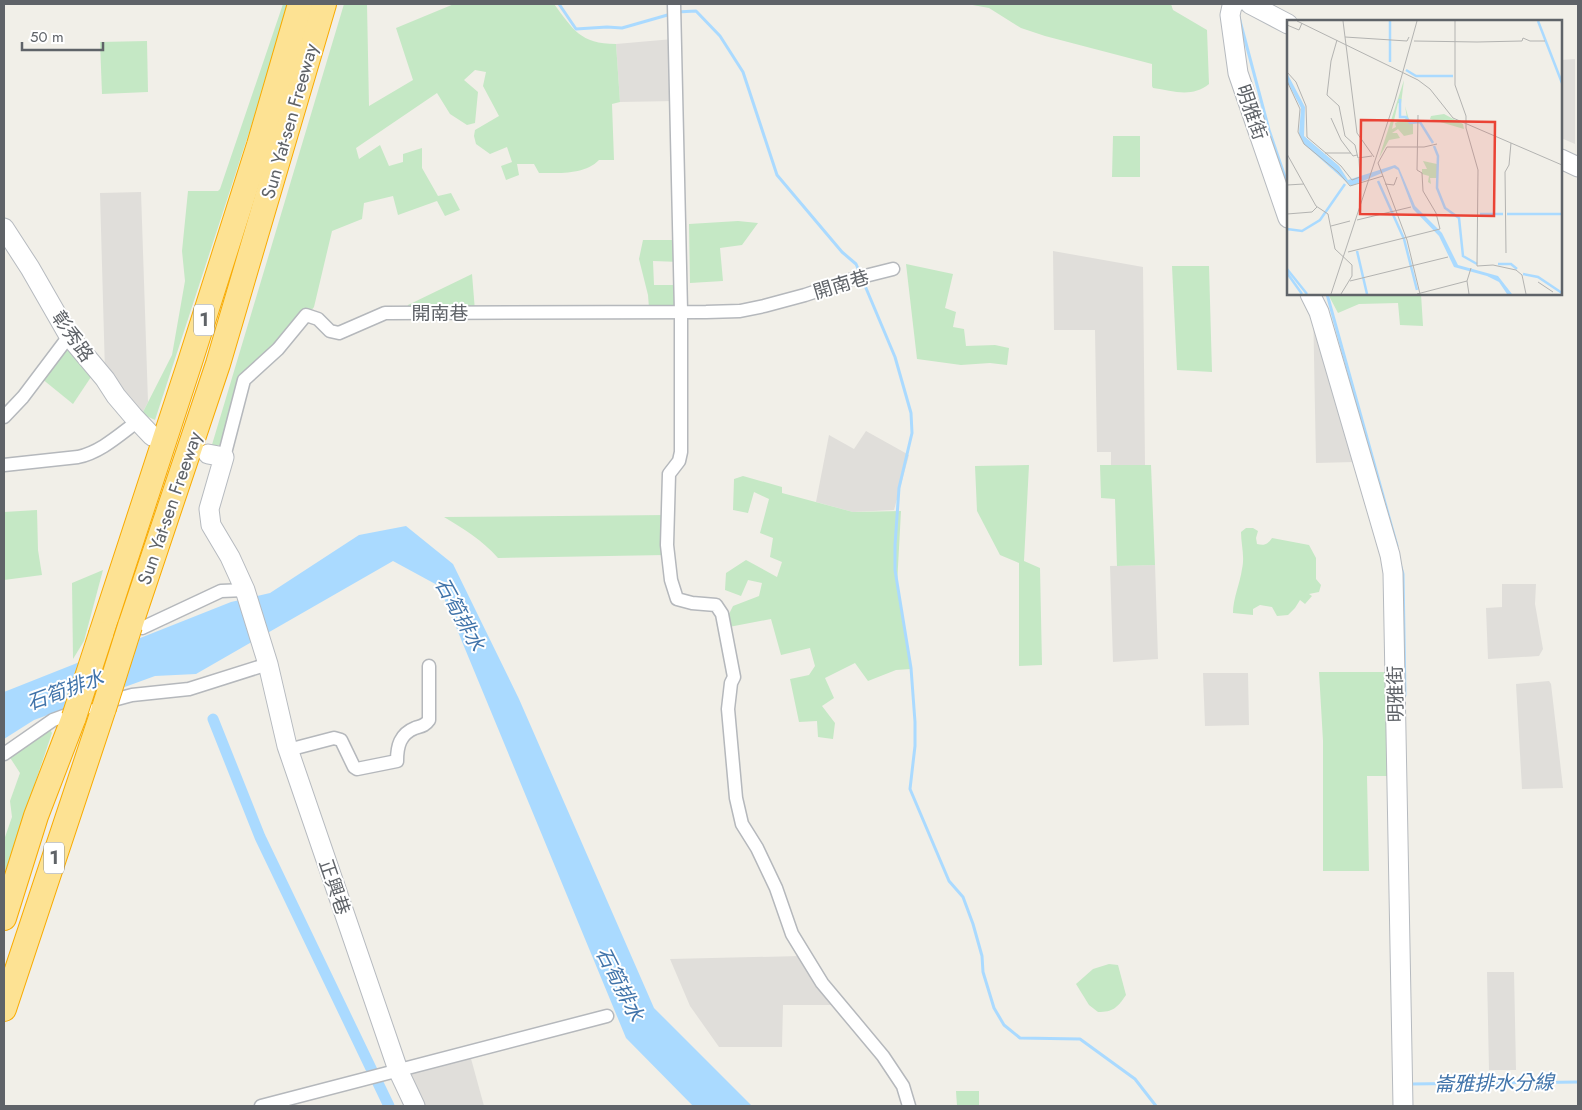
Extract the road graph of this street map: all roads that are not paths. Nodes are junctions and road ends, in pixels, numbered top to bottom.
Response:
1 (300, 4) edge
2 (324, 4) edge
3 (674, 4) edge
4 (1234, 4) edge
5 (1250, 4) edge
6 (1287, 23) edge
7 (1562, 159) edge
8 (1578, 167) edge
9 (1287, 215) edge
10 (4, 228) edge
11 (893, 269) dead end
12 (1310, 295) edge
13 (682, 311) junction
14 (69, 336) junction
15 (4, 417) edge
16 (138, 421) junction
17 (152, 436) dead end
18 (216, 456) joint
19 (4, 465) edge
20 (245, 590) junction
21 (136, 627) junction
22 (268, 664) junction
23 (429, 666) dead end
24 (288, 750) junction
25 (4, 754) edge
26 (4, 918) edge
27 (4, 1009) edge
28 (606, 1016) dead end
29 (398, 1070) junction
30 (261, 1106) edge
31 (415, 1106) edge
32 (910, 1106) edge
33 (1403, 1106) edge

1 - 26 highway, Sun Yat-sen Freeway / 1, bridge
2 - 21 highway, Sun Yat-sen Freeway / 1
3 - 13 street
4 - 9 street, 明雅街
5 - 6 street
7 - 8 street
10 - 14 street, 彰秀路
11 - 13 street, 開南巷
12 - 33 street, 明雅街
13 - 18 street, 開南巷
13 - 32 street
14 - 15 street
14 - 16 street, 彰秀路
16 - 17 street, 彰秀路
16 - 19 street
18 - 20 street, 開南巷
20 - 21 street
20 - 22 street, 開南巷
21 - 27 highway, Sun Yat-sen Freeway / 1, bridge
22 - 24 street, 正興巷
22 - 25 street
23 - 24 street
24 - 29 street, 正興巷
28 - 29 street
29 - 30 street
29 - 31 street, 正興巷

